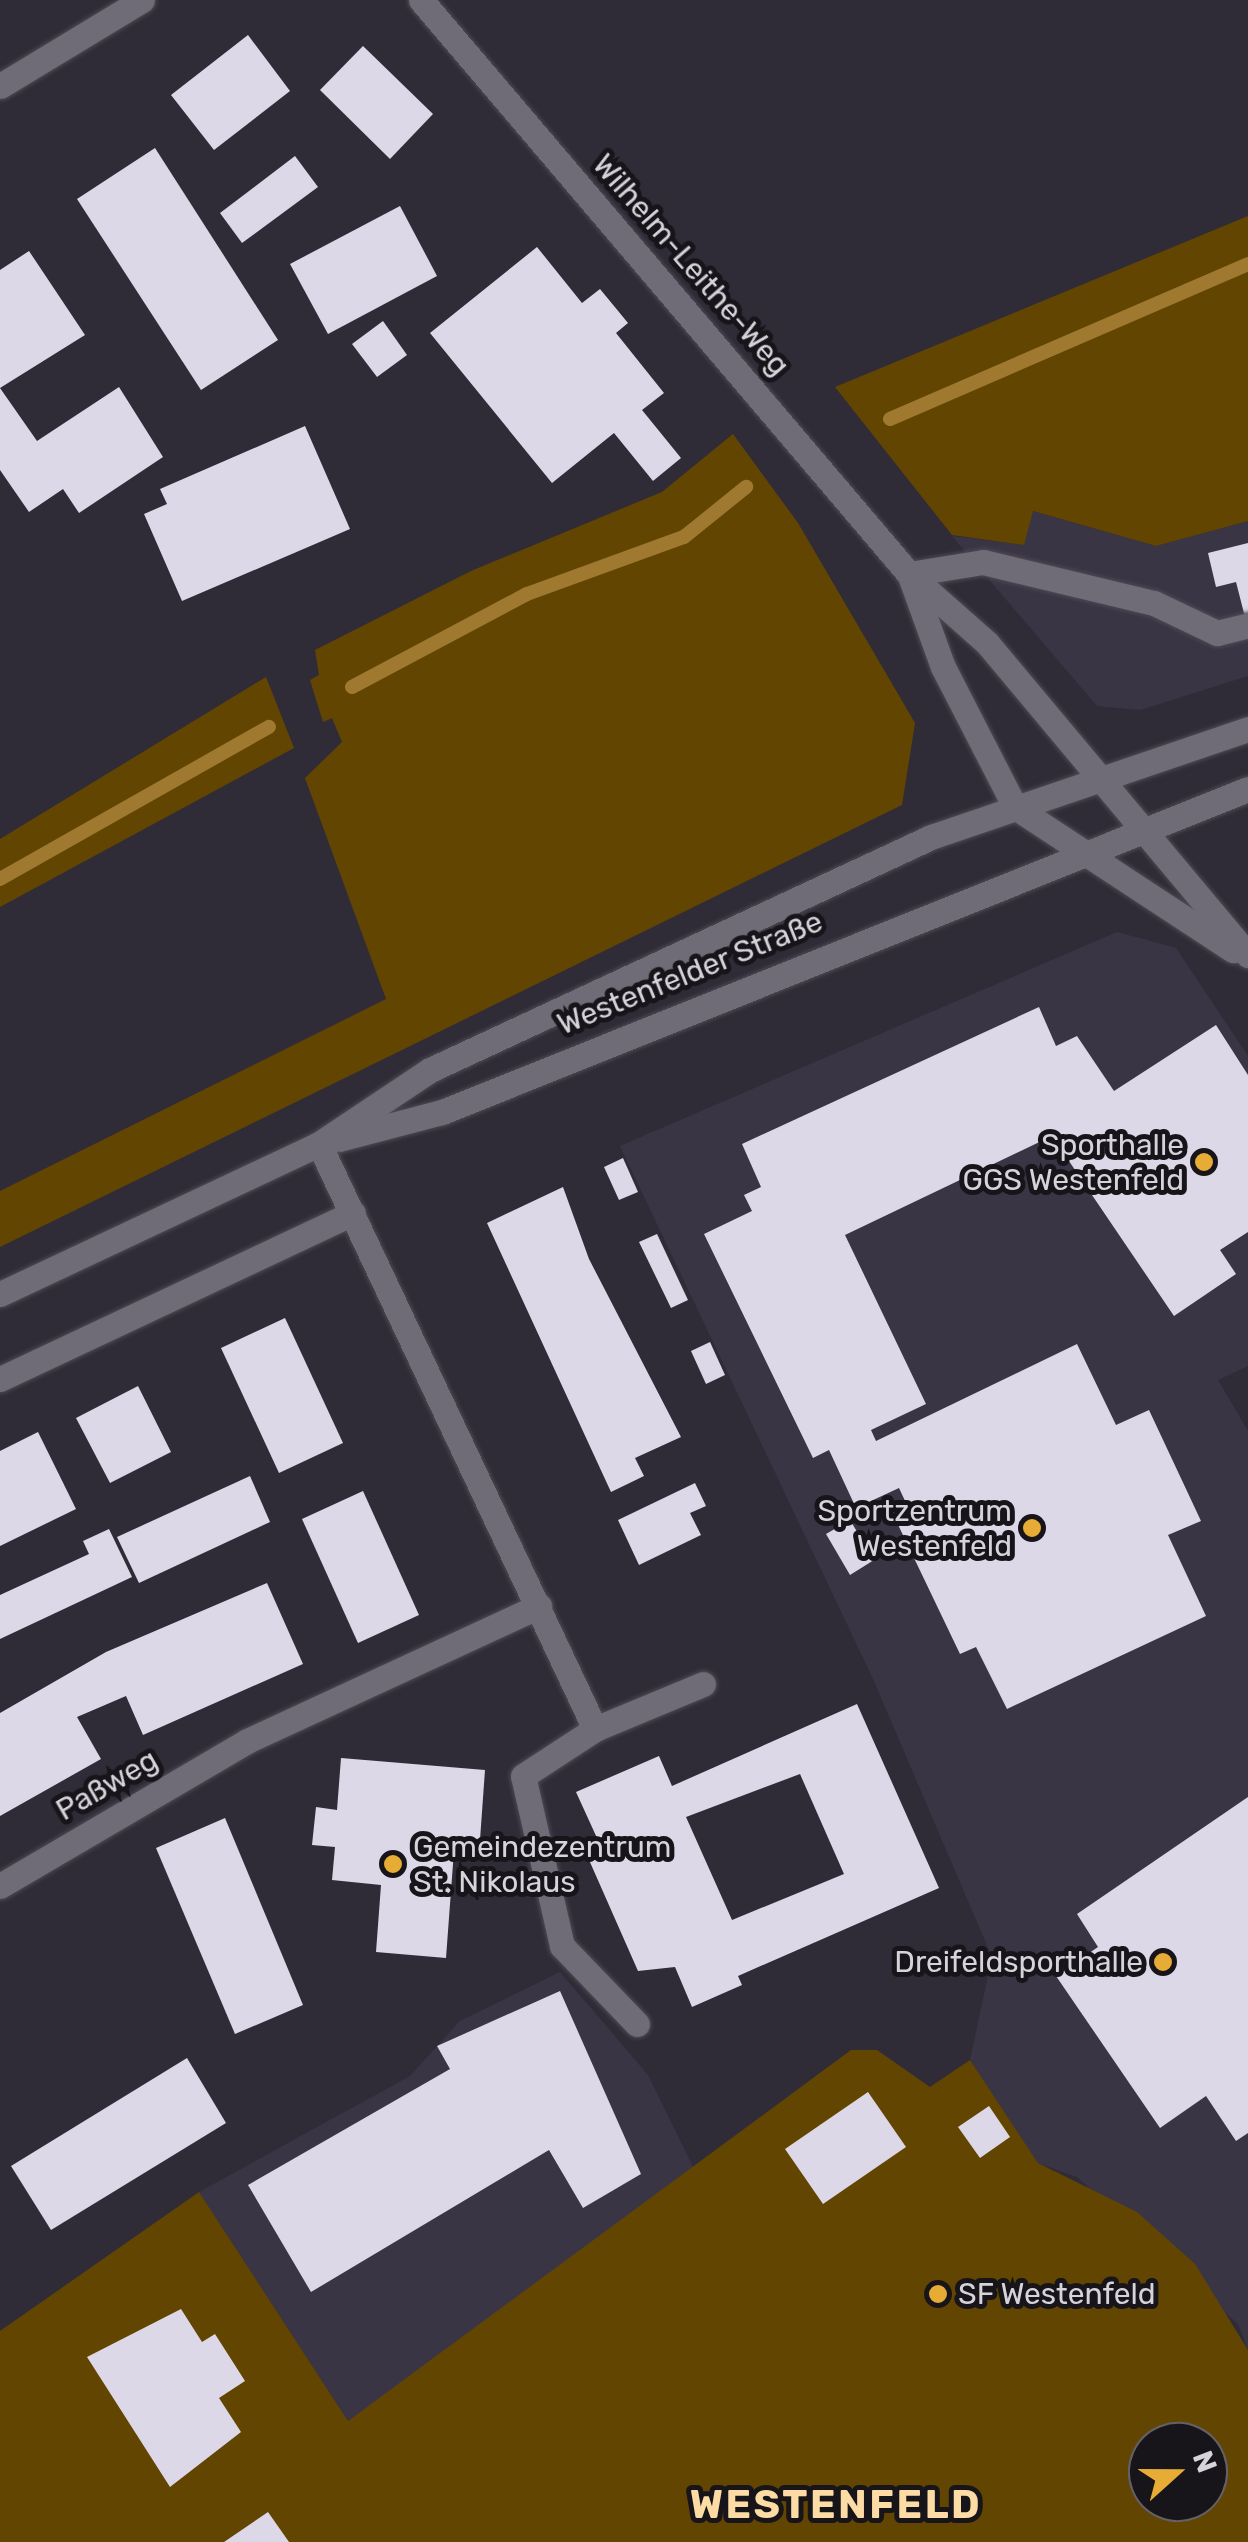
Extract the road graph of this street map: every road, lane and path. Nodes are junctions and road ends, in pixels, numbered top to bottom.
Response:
1 (142, 0) edge
2 (421, 0) edge
3 (0, 86) edge
4 (909, 574) junction
5 (1248, 625) edge
6 (1248, 728) edge
7 (1097, 778) junction
8 (1248, 789) edge
9 (1015, 808) junction
10 (1142, 830) junction
11 (1083, 852) junction
12 (1248, 958) edge
13 (319, 1144) junction
14 (353, 1213) junction
15 (0, 1294) edge
16 (0, 1378) edge
17 (538, 1606) junction
18 (703, 1684) dead end
19 (595, 1729) junction
20 (0, 1886) edge
21 (637, 2024) dead end

1 - 3 street
2 - 4 street, Wilhelm-Leithe-Weg
4 - 5 street
4 - 7 street, Wilhelm-Leithe-Weg
4 - 9 street, Wilhelm-Leithe-Weg
6 - 7 street, Westenfelder Straße
7 - 9 street, Westenfelder Straße
7 - 10 street
8 - 10 street, Westenfelder Straße
9 - 11 street
9 - 13 street, Westenfelder Straße
10 - 11 street, Westenfelder Straße
10 - 12 street
11 - 12 street
11 - 13 street, Westenfelder Straße
13 - 14 street
13 - 15 street, Westenfelder Straße
14 - 16 street
14 - 17 street
17 - 19 street
17 - 20 street, Paßweg
18 - 19 street
19 - 21 street

